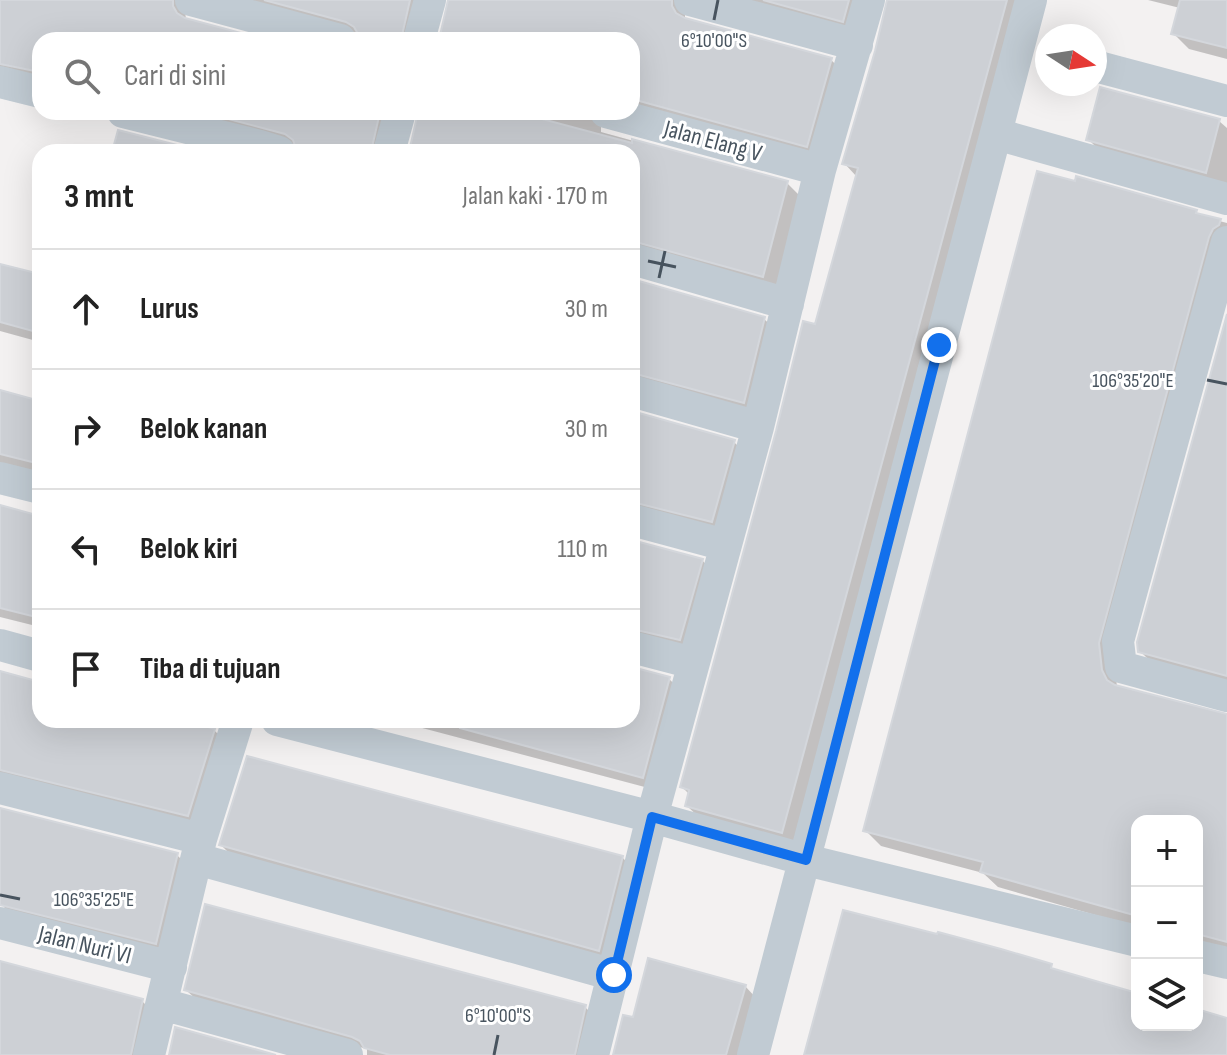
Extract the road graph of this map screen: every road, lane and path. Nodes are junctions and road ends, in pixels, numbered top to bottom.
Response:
1 (191, 0) edge
2 (430, 0) edge
3 (690, 0) edge
4 (869, 0) edge
5 (1031, 0) edge
6 (310, 32) edge
7 (421, 32) edge
8 (857, 45) junction
9 (1033, 50) edge
10 (1107, 69) edge
11 (0, 82) edge
12 (32, 90) edge
13 (1227, 101) edge
14 (153, 120) edge
15 (398, 120) edge
16 (636, 120) edge
17 (996, 134) junction
18 (243, 144) edge
19 (391, 144) edge
20 (820, 170) junction
21 (1227, 199) edge
22 (1227, 242) edge
23 (640, 261) edge
24 (788, 304) junction
25 (640, 393) edge
26 (758, 427) junction
27 (0, 478) edge
28 (32, 486) edge
29 (640, 522) edge
30 (725, 545) junction
31 (0, 645) edge
32 (640, 649) edge
33 (32, 654) edge
34 (693, 663) junction
35 (1227, 696) edge
36 (236, 728) edge
37 (308, 728) edge
38 (0, 788) edge
39 (652, 817) junction
40 (199, 849) junction
41 (806, 860) junction
42 (0, 923) edge
43 (1131, 940) edge
44 (0, 944) edge
45 (1203, 957) edge
46 (1227, 963) edge
47 (614, 975) junction
48 (166, 986) junction
49 (149, 1055) edge
50 (347, 1055) edge
51 (593, 1055) edge
52 (753, 1055) edge

1 - 6 street
2 - 7 street
3 - 8 street
4 - 8 street
5 - 9 street
8 - 20 street
9 - 17 street
10 - 13 street
11 - 12 street
14 - 18 street
15 - 19 street
16 - 20 street, Jalan Elang V
17 - 21 street
17 - 41 street
20 - 24 street
22 - 35 street
23 - 24 street
24 - 26 street
25 - 26 street
26 - 30 street
27 - 28 street
29 - 30 street
30 - 34 street
31 - 33 street
32 - 34 street
34 - 39 street
36 - 40 street
37 - 39 street
38 - 40 street
39 - 41 street
39 - 47 street
40 - 47 street
40 - 48 street
41 - 43 street
41 - 52 street
42 - 48 street, Jalan Nuri VI
44 - 48 street
45 - 46 street
47 - 51 street
48 - 49 street
48 - 50 street

